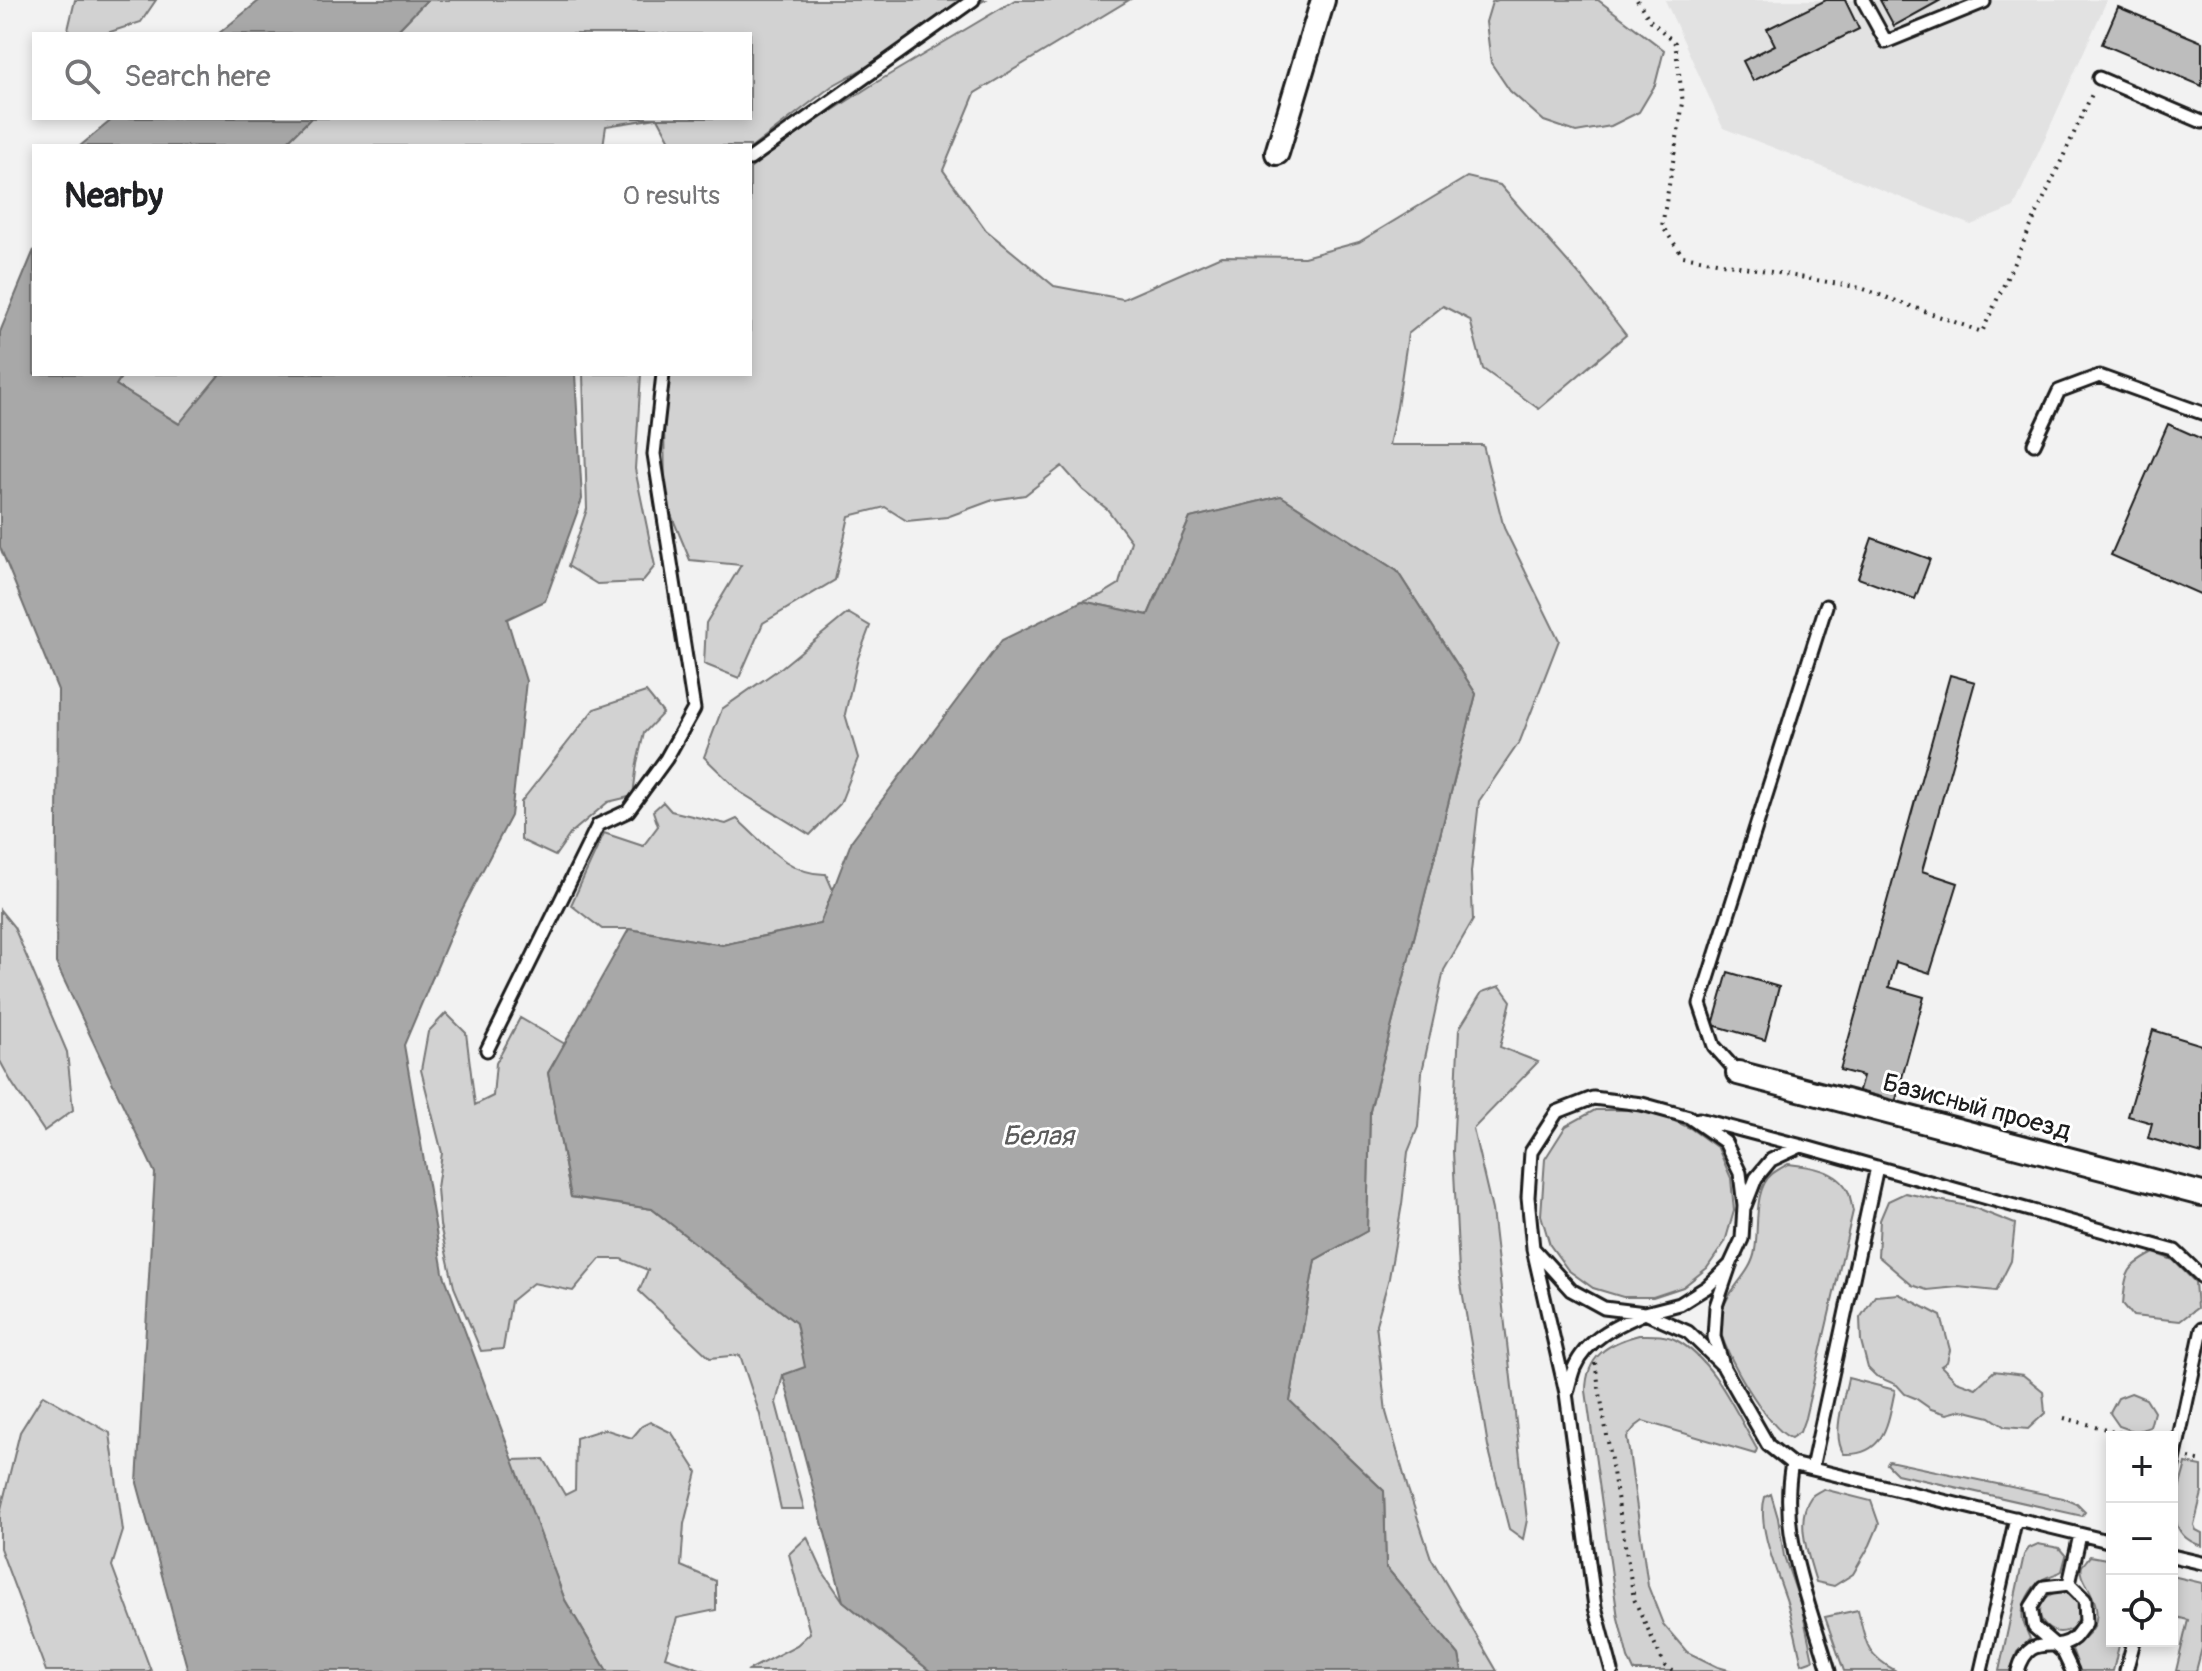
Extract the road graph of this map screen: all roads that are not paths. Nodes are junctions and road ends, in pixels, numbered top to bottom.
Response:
1 (973, 0) edge
2 (1323, 0) edge
3 (1863, 0) edge
4 (1984, 2) edge
5 (2099, 78) road end
6 (2202, 122) edge
7 (1277, 153) dead end
8 (752, 158) edge
9 (663, 376) edge
10 (2202, 413) edge
11 (2034, 444) dead end
12 (1826, 606) dead end
13 (487, 1050) dead end
14 (1738, 1073) joint
15 (1689, 1117) junction
16 (1802, 1146) junction
17 (1877, 1167) junction
18 (2202, 1194) edge
19 (1744, 1206) junction
20 (1533, 1248) junction
21 (1730, 1265) junction
22 (2202, 1277) edge
23 (1645, 1313) junction
24 (2202, 1329) edge
25 (1724, 1368) junction
26 (1566, 1393) junction
27 (2178, 1442) edge
28 (1792, 1464) junction
29 (1812, 1468) junction
30 (2016, 1518) junction
31 (2080, 1535) junction
32 (2106, 1541) edge
33 (2178, 1557) edge
34 (2202, 1563) edge
35 (2069, 1584) junction
36 (2053, 1644) junction
37 (2132, 1647) edge
38 (1612, 1671) edge
39 (1829, 1671) edge
40 (1981, 1671) edge
41 (2018, 1671) edge
42 (2072, 1671) edge
43 (2126, 1671) edge

1 - 8 lane
2 - 7 street
3 - 4 lane
5 - 6 lane
9 - 13 lane
10 - 11 lane
12 - 14 lane
14 - 18 street, Базисный проезд
15 - 16 lane
15 - 19 lane
15 - 20 lane
16 - 17 lane
16 - 19 lane
17 - 22 lane
17 - 29 lane
19 - 21 lane
20 - 23 lane
20 - 26 lane
21 - 23 lane
21 - 25 lane
23 - 25 lane
23 - 26 lane
24 - 27 lane
25 - 28 lane
26 - 38 lane
28 - 29 lane
28 - 39 lane
29 - 30 lane
30 - 31 lane
30 - 40 lane
31 - 32 lane
31 - 35 lane
33 - 34 lane
35 - 36 lane
35 - 36 lane
36 - 41 lane
36 - 42 lane
37 - 43 lane

